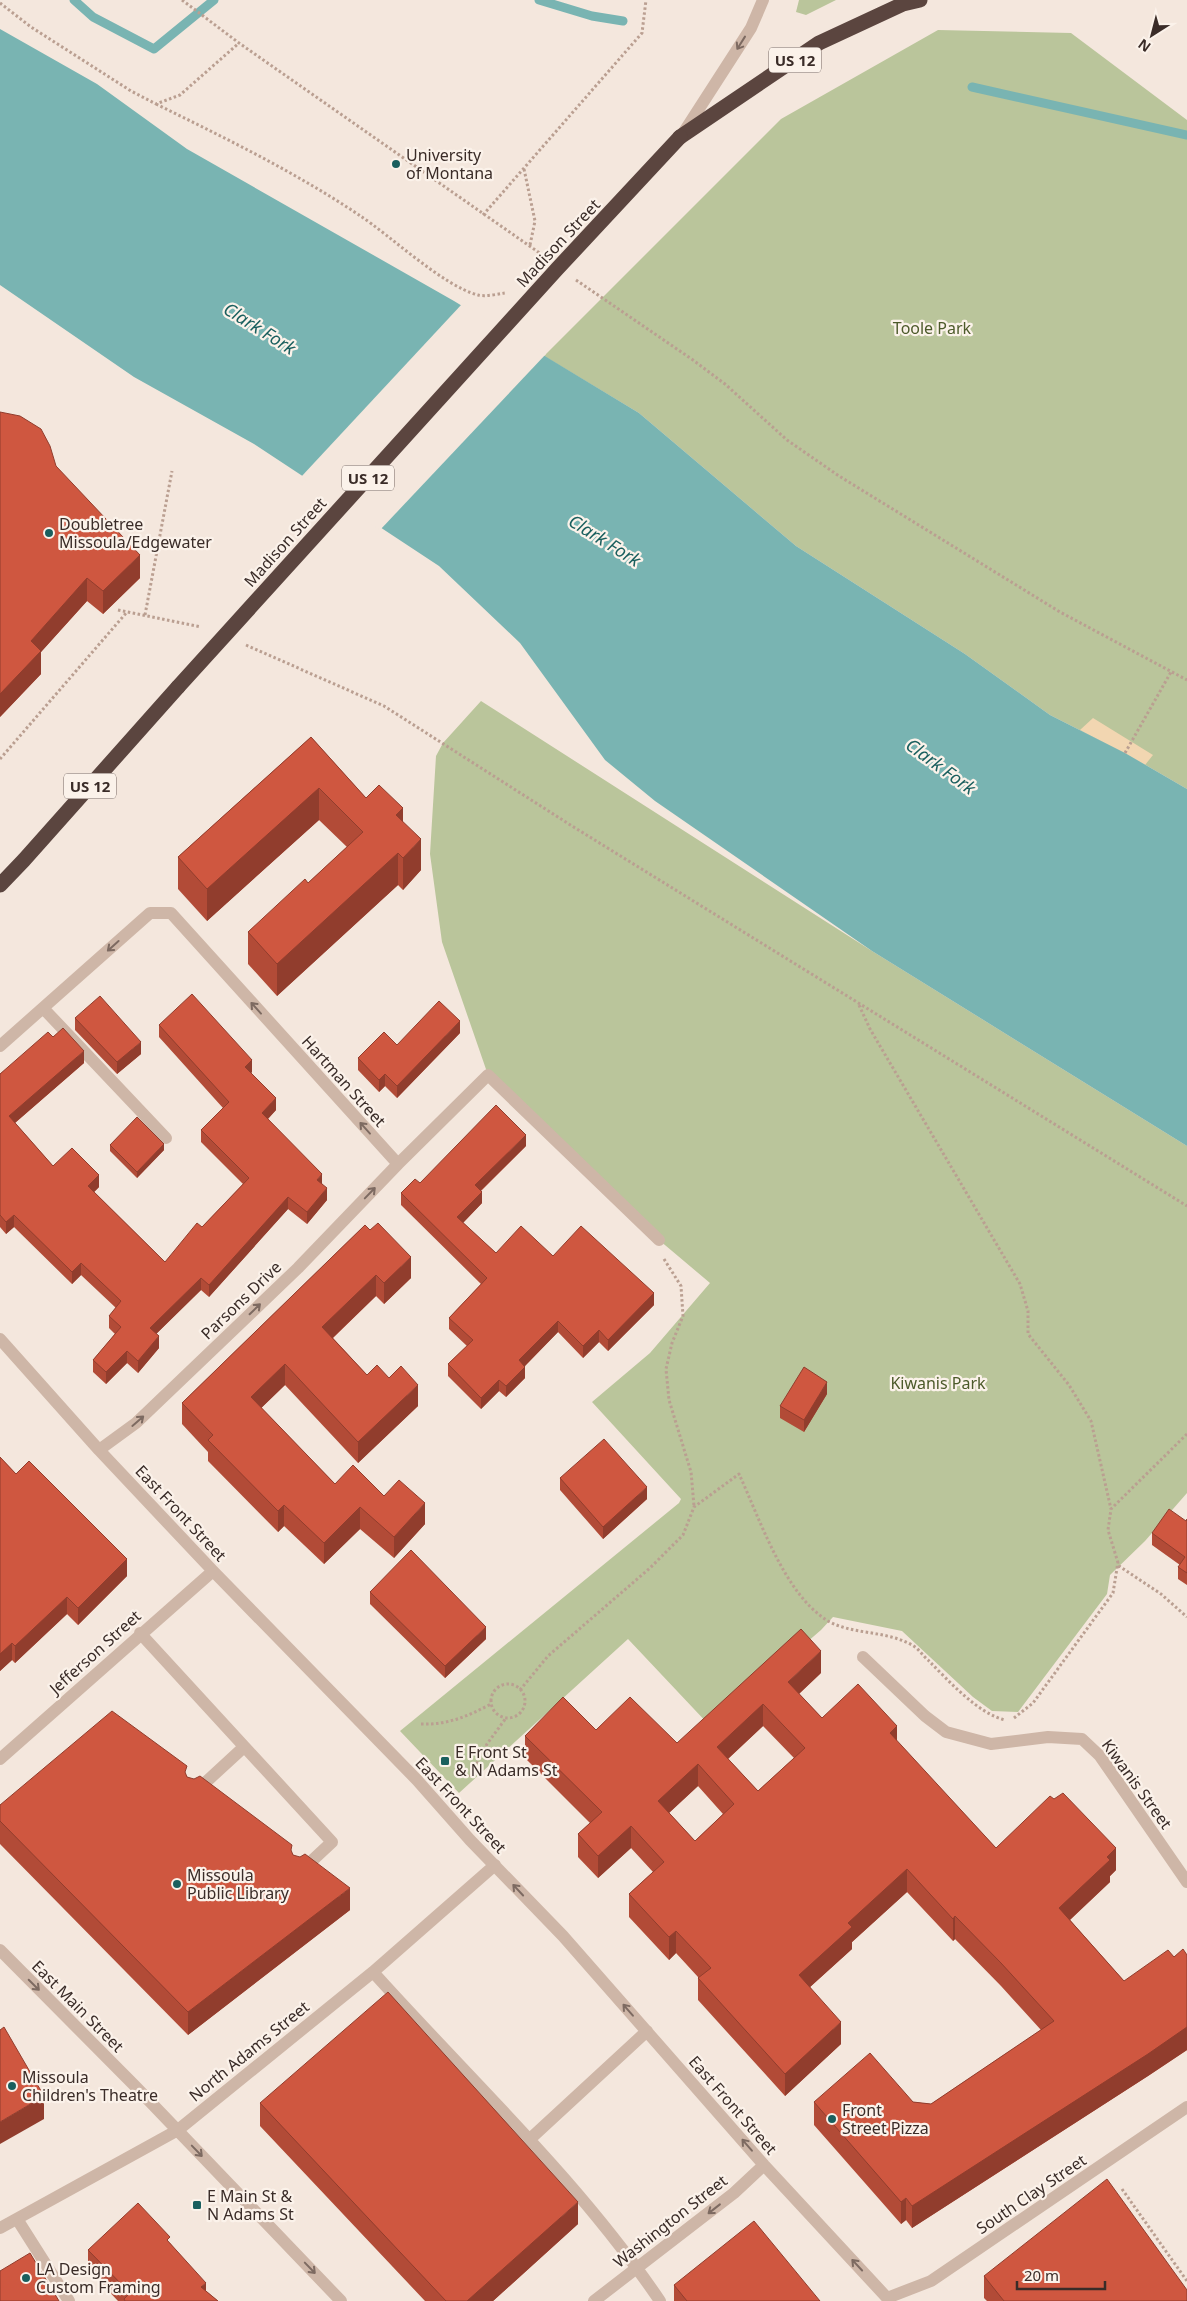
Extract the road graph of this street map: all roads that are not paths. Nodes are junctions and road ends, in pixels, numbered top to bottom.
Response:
1 (763, 0) edge
2 (920, 0) edge
3 (680, 137) junction
4 (0, 885) edge
5 (43, 1008) junction
6 (0, 1046) edge
7 (166, 1138) dead end
8 (398, 1164) junction
9 (655, 1237) road end
10 (0, 1340) edge
11 (99, 1450) junction
12 (213, 1571) junction
13 (140, 1634) junction
14 (863, 1656) dead end
15 (244, 1747) junction
16 (0, 1759) edge
17 (193, 1794) edge
18 (495, 1865) junction
19 (299, 1872) edge
20 (1187, 1882) edge
21 (0, 1950) edge
22 (373, 1972) junction
23 (647, 2031) junction
24 (1187, 2107) edge
25 (178, 2130) junction
26 (530, 2139) junction
27 (764, 2165) junction
28 (17, 2219) junction
29 (0, 2228) edge
30 (637, 2268) junction
31 (888, 2300) edge
32 (69, 2301) edge
33 (342, 2301) edge
34 (594, 2301) edge
35 (660, 2301) edge

1 -> 3 street, US 12
2 - 3 highway, US 12
3 - 4 highway, Madison Street / US 12, bridge
5 - 6 street, Hartman Street
5 - 7 street
8 -> 5 street, Hartman Street
8 - 9 street
11 -> 8 street, Parsons Drive
10 - 11 street, East Front Street
11 - 12 street, East Front Street
12 - 13 street, Jefferson Street
12 - 18 street, East Front Street
13 - 15 street
13 - 16 street, Jefferson Street
14 - 20 street, Kiwanis Street
15 - 17 street
15 - 19 street
18 - 22 street, North Adams Street
23 -> 18 street, East Front Street
21 -> 25 street, East Main Street
22 - 25 street, North Adams Street
22 - 26 street
23 - 26 street
27 -> 23 street, East Front Street
24 - 31 street, South Clay Street
25 - 28 street, North Adams Street
25 -> 33 street, East Main Street
26 - 30 street
27 -> 30 street, Washington Street
31 -> 27 street, East Front Street
28 - 29 street, North Adams Street
28 - 32 street
30 - 34 street, Washington Street
30 - 35 street

